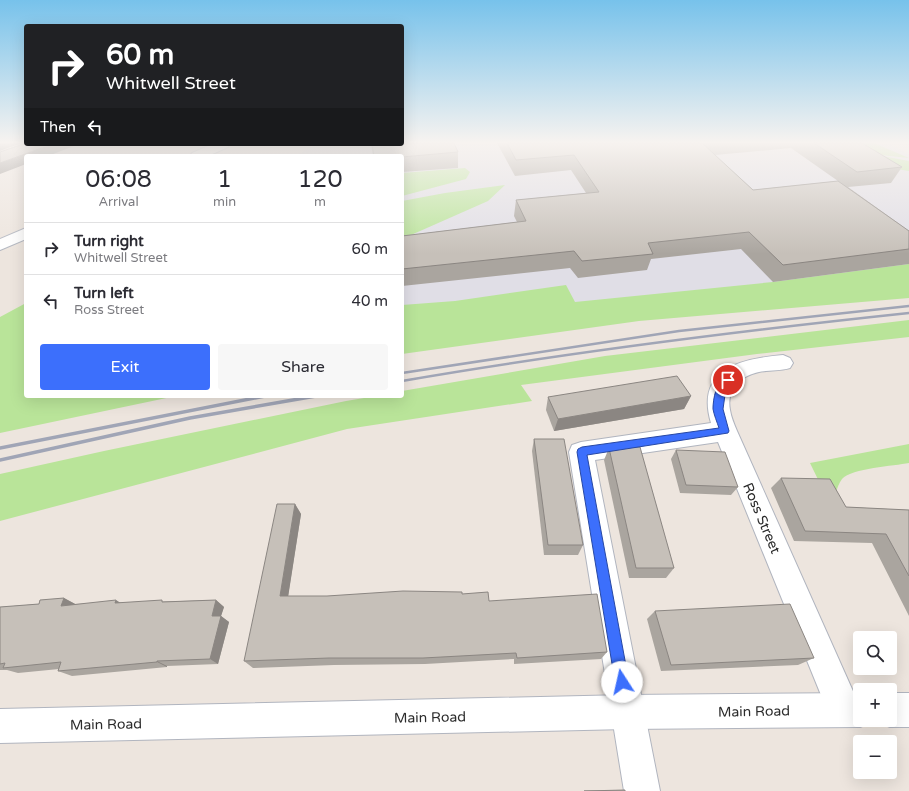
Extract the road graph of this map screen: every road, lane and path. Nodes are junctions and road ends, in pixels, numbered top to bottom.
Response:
1 (24, 234) edge
2 (0, 245) edge
3 (783, 363) dead end
4 (724, 431) junction
5 (852, 710) edge
6 (897, 710) edge
7 (909, 710) edge
8 (628, 712) junction
9 (0, 726) edge
10 (642, 791) edge

1 - 2 street
3 - 4 street, Ross Street
4 - 5 street, Ross Street
4 - 8 street
5 - 8 street, Main Road
6 - 7 street
8 - 9 street, Main Road
8 - 10 street

